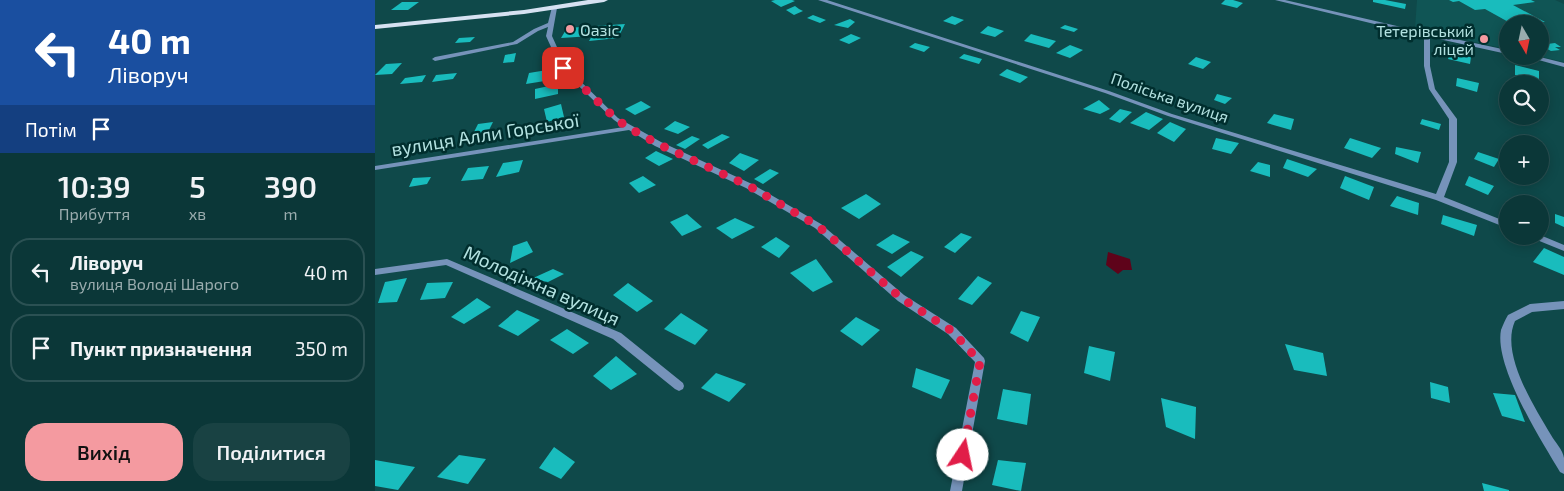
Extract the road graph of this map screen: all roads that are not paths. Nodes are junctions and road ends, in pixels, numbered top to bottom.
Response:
1 (605, 0) edge
2 (821, 0) edge
3 (1278, 0) edge
4 (554, 8) junction
5 (551, 24) junction
6 (375, 27) edge
7 (1427, 36) junction
8 (1499, 50) edge
9 (435, 59) dead end
10 (1549, 61) edge
11 (1564, 65) edge
12 (629, 128) junction
13 (375, 168) edge
14 (1439, 198) junction
15 (1499, 222) edge
16 (1549, 242) edge
17 (1564, 248) edge
18 (375, 272) edge
19 (1564, 305) edge
20 (679, 386) dead end
21 (1564, 468) edge
22 (956, 491) edge

1 - 4 main road
2 - 14 street, Поліська вулиця
3 - 7 street
4 - 5 street
4 - 6 main road
5 - 9 street
5 - 12 street
7 - 8 street
7 - 14 street
10 - 11 street
12 - 13 street, вулиця Алли Горської
12 - 22 street
14 - 15 street, Поліська вулиця
16 - 17 street
18 - 20 street, Молодіжна вулиця
19 - 21 street

